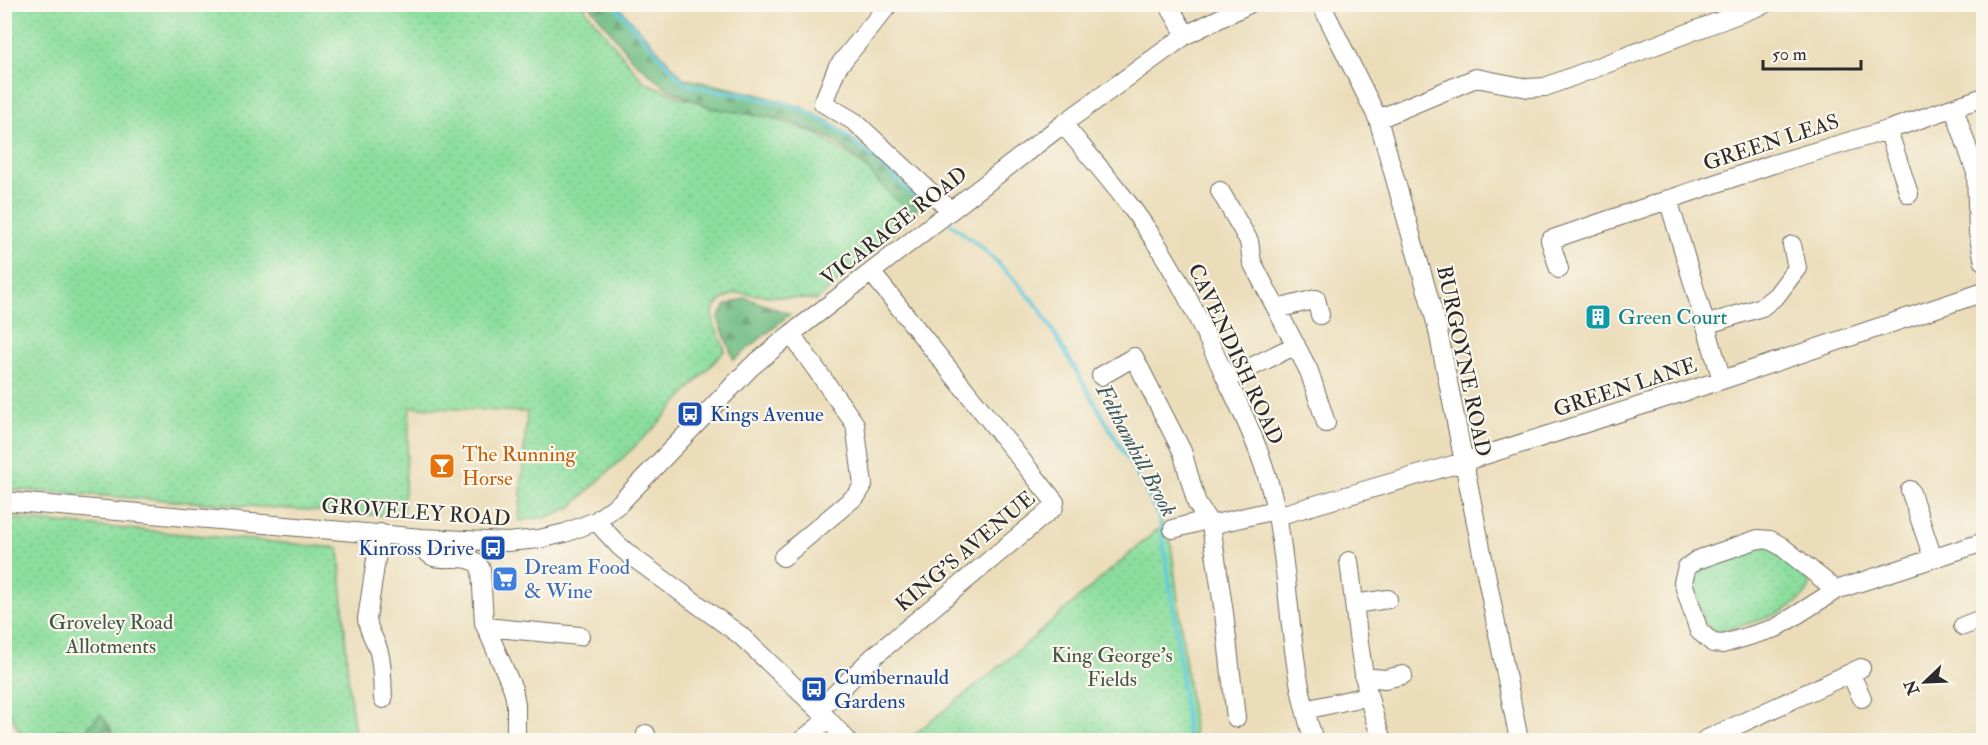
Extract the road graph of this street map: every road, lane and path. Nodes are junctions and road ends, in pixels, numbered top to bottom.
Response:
1 (889, 4) edge
2 (1168, 4) edge
3 (1249, 4) edge
4 (1321, 4) edge
5 (1765, 4) edge
6 (1186, 35) junction
7 (1983, 97) edge
8 (1954, 108) junction
9 (1378, 119) junction
10 (1063, 124) junction
11 (1888, 130) junction
12 (1220, 190) dead end
13 (1909, 194) dead end
14 (1668, 199) junction
15 (950, 210) junction
16 (1792, 245) dead end
17 (1983, 262) edge
18 (1559, 269) dead end
19 (871, 272) junction
20 (1983, 292) edge
21 (1277, 309) junction
22 (1320, 315) dead end
23 (1705, 324) junction
24 (791, 334) junction
25 (1296, 345) junction
26 (1101, 376) dead end
27 (1227, 379) junction
28 (1722, 380) junction
29 (1326, 423) dead end
30 (1463, 462) junction
31 (1910, 490) dead end
32 (4, 501) edge
33 (1276, 513) junction
34 (596, 521) junction
35 (1208, 523) junction
36 (1173, 529) dead end
37 (380, 533) junction
38 (422, 538) junction
39 (1983, 542) edge
40 (783, 557) dead end
41 (1933, 558) junction
42 (1349, 561) dead end
43 (1836, 590) junction
44 (1388, 599) dead end
45 (1354, 604) junction
46 (486, 627) junction
47 (580, 636) dead end
48 (1403, 675) dead end
49 (1364, 677) junction
50 (1367, 696) junction
51 (1862, 698) dead end
52 (383, 699) dead end
53 (1305, 710) junction
54 (823, 715) junction
55 (1236, 718) dead end
56 (516, 741) edge
57 (802, 741) edge
58 (847, 741) edge
59 (1314, 741) edge
60 (1382, 741) edge
61 (1519, 741) edge
62 (1705, 741) edge

1 - 15 street
2 - 6 street
3 - 6 street, VICARAGE ROAD
4 - 9 street, BURGOYNE ROAD
5 - 9 street
6 - 10 street, VICARAGE ROAD
7 - 8 street, GREEN LEAS
8 - 11 street, GREEN LEAS
8 - 17 street
9 - 30 street, BURGOYNE ROAD
10 - 15 street, VICARAGE ROAD
10 - 27 street, CAVENDISH ROAD
11 - 13 street
11 - 14 street, GREEN LEAS
12 - 21 street
14 - 18 street, GREEN LEAS
14 - 23 street
15 - 19 street, VICARAGE ROAD
16 - 23 street
19 - 24 street, VICARAGE ROAD
19 - 54 street, KING'S AVENUE
20 - 28 street, GREEN LANE
21 - 22 street
21 - 25 street
23 - 28 street
24 - 34 street, VICARAGE ROAD
24 - 40 street
25 - 27 street
25 - 29 street
26 - 35 street
27 - 33 street, CAVENDISH ROAD
28 - 30 street, GREEN LANE
30 - 33 street, GREEN LANE
30 - 61 street, BURGOYNE ROAD
31 - 41 street
32 - 37 street, GROVELEY ROAD
33 - 35 street, GREEN LANE
33 - 53 street, CAVENDISH ROAD
34 - 38 street, GROVELEY ROAD
34 - 54 street
35 - 36 street, GREEN LANE
35 - 55 street
37 - 38 street, GROVELEY ROAD
37 - 52 street
38 - 46 street
39 - 41 street
41 - 43 street
42 - 45 street
43 - 43 street
44 - 45 street
45 - 49 street
46 - 47 street
46 - 56 street
48 - 49 street
49 - 50 street
50 - 53 street
50 - 60 street
51 - 62 street
53 - 59 street, CAVENDISH ROAD
54 - 57 street
54 - 58 street

